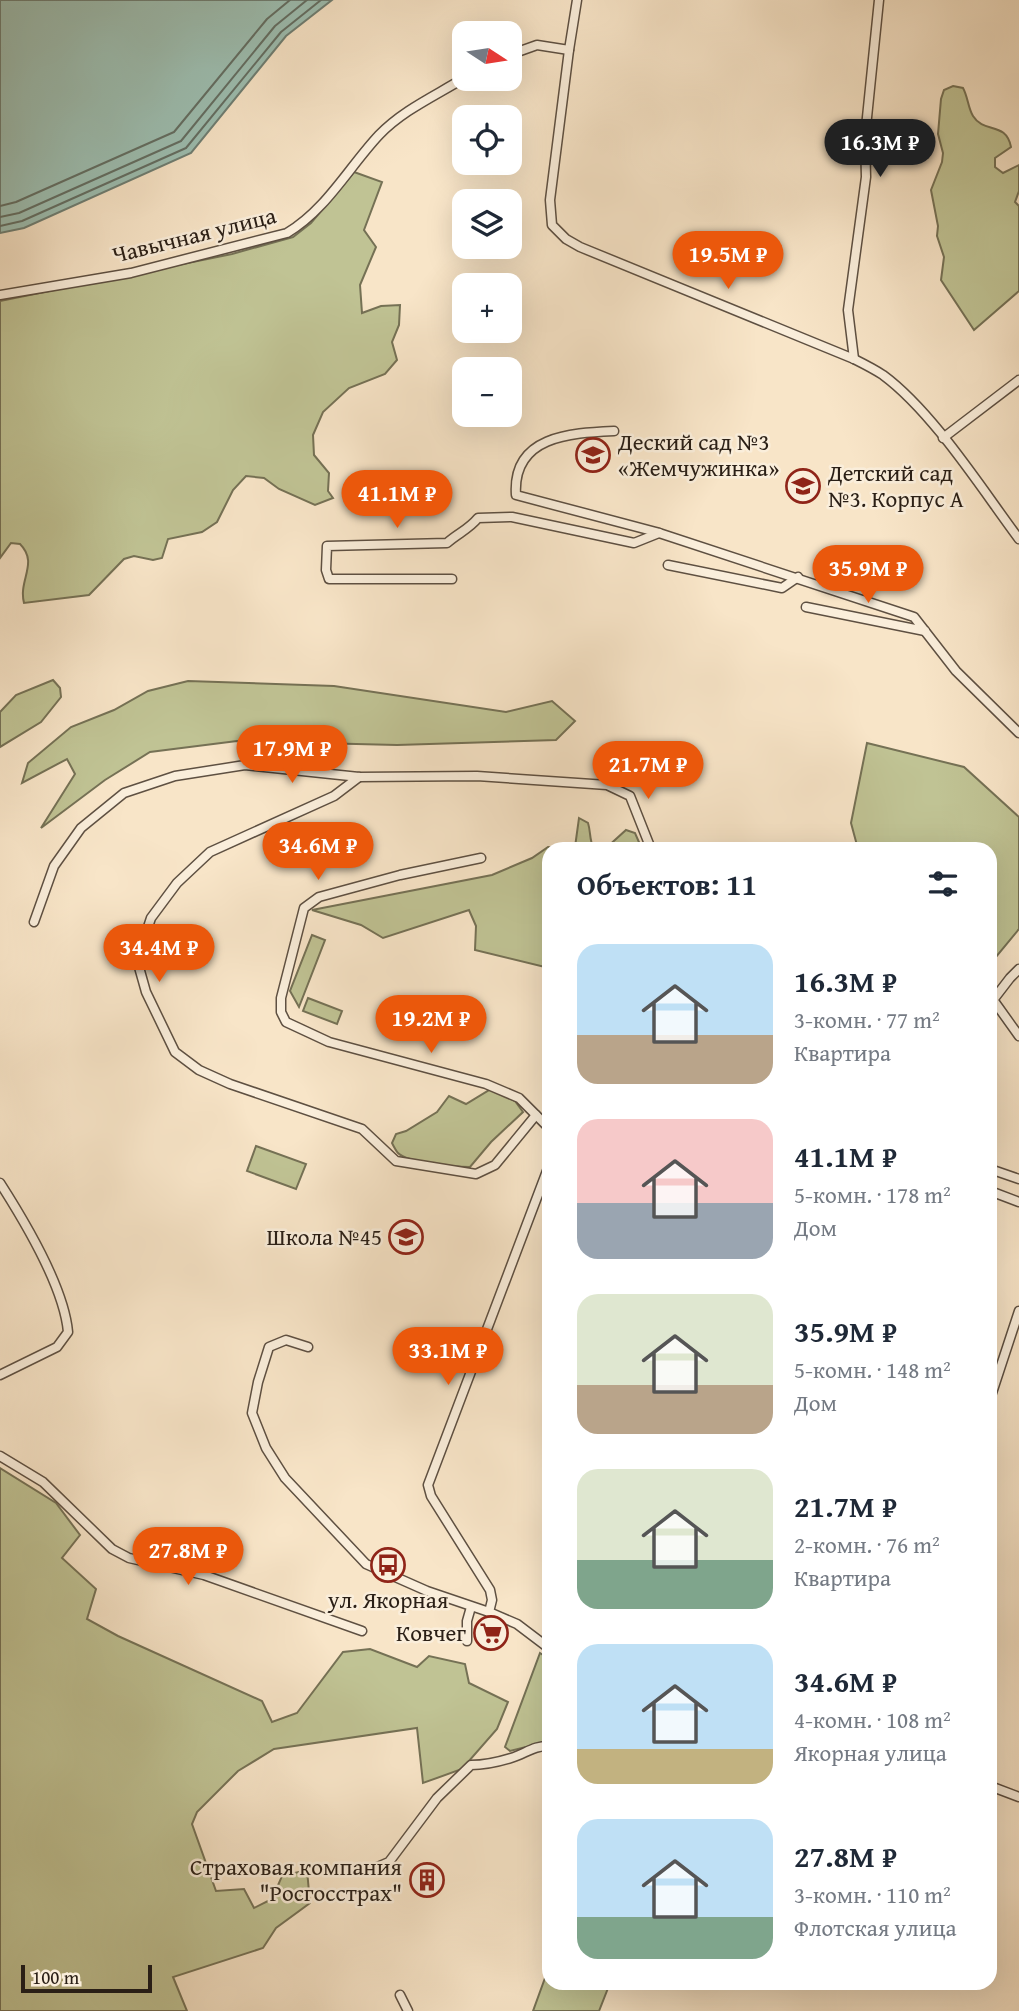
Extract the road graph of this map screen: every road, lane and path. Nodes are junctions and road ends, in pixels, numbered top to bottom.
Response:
1 (578, 0) edge
2 (879, 0) edge
3 (522, 50) edge
4 (569, 50) junction
5 (452, 85) edge
6 (0, 295) edge
7 (854, 359) junction
8 (1019, 380) edge
9 (614, 431) dead end
10 (943, 438) junction
11 (659, 533) junction
12 (1019, 539) edge
13 (668, 565) dead end
14 (798, 577) junction
15 (452, 579) dead end
16 (806, 607) dead end
17 (925, 631) junction
18 (1019, 733) edge
19 (359, 777) junction
20 (648, 842) edge
21 (481, 858) dead end
22 (34, 922) dead end
23 (1019, 969) edge
24 (997, 996) edge
25 (997, 1007) edge
26 (1019, 1036) edge
27 (536, 1115) junction
28 (542, 1121) edge
29 (997, 1171) edge
30 (1019, 1179) edge
31 (0, 1183) edge
32 (542, 1184) edge
33 (997, 1194) edge
34 (1019, 1202) edge
35 (1019, 1311) edge
36 (308, 1347) dead end
37 (997, 1370) edge
38 (0, 1375) edge
39 (0, 1456) edge
40 (471, 1608) junction
41 (489, 1612) junction
42 (362, 1631) dead end
43 (467, 1641) dead end
44 (542, 1643) edge
45 (542, 1745) edge
46 (997, 1789) edge
47 (1019, 1797) edge
48 (375, 1868) dead end
49 (400, 1995) dead end
50 (408, 2011) edge

1 - 4 street
2 - 7 street
3 - 4 street
4 - 7 street
5 - 6 street, Чавычная улица
7 - 10 street
8 - 10 street
9 - 11 street
10 - 12 street
11 - 14 street
11 - 15 street
13 - 14 street
14 - 17 street
16 - 17 street
17 - 18 street
19 - 20 street
19 - 22 street
19 - 27 street
21 - 27 street
23 - 24 street
25 - 26 street
27 - 28 street
29 - 30 street
31 - 38 street
32 - 41 street
33 - 34 street
35 - 37 street
36 - 40 street
39 - 42 street
40 - 41 street
40 - 43 street
41 - 44 street
45 - 48 street
46 - 47 street
49 - 50 street

